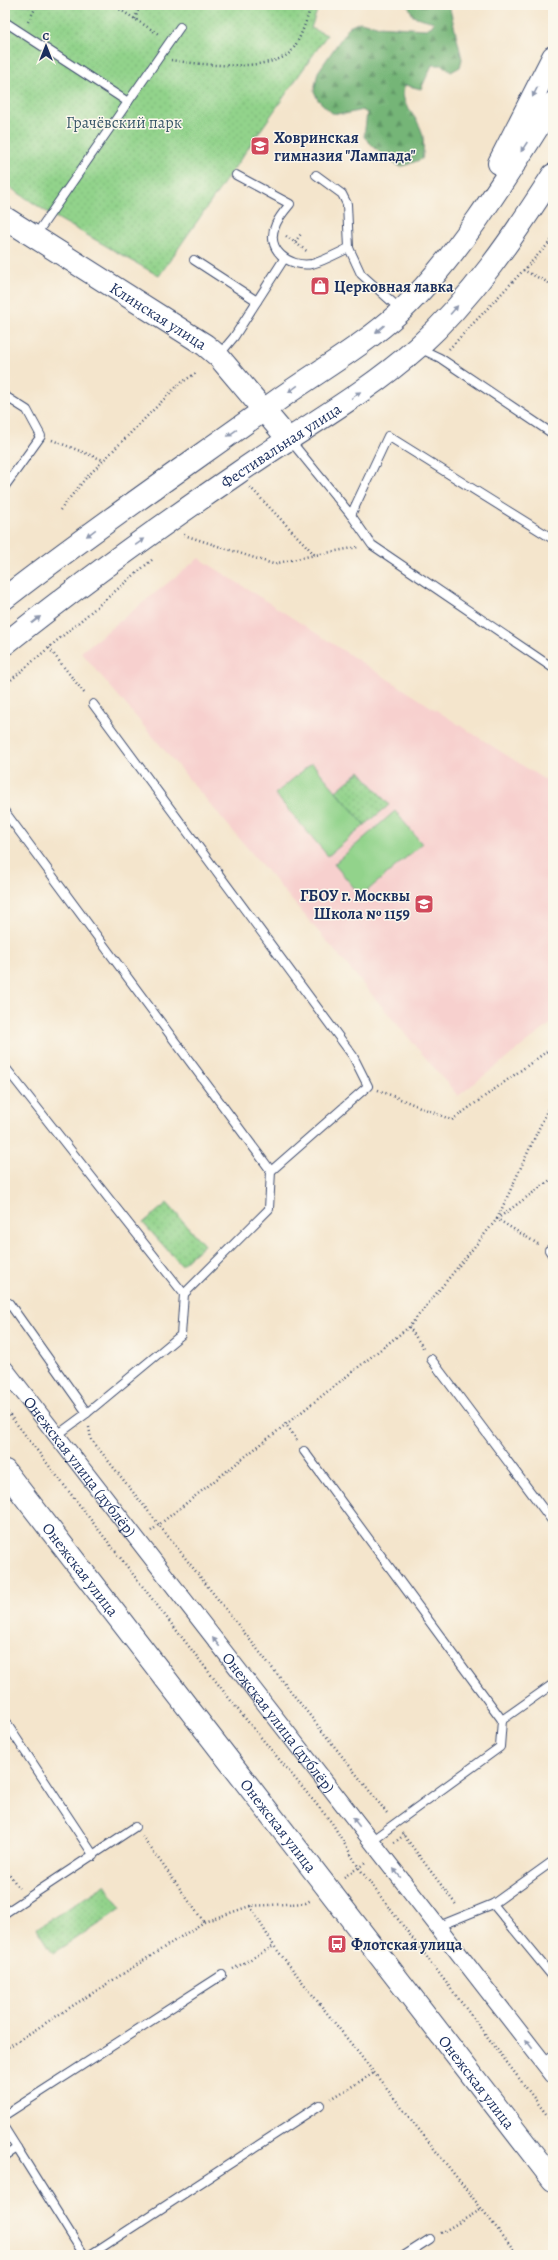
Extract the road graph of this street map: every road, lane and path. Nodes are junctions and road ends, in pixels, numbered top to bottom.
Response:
1 (36, 5) edge
2 (113, 5) edge
3 (140, 5) edge
4 (311, 5) edge
5 (135, 19) junction
6 (5, 22) edge
7 (180, 27) dead end
8 (22, 33) junction
9 (170, 42) junction
10 (553, 57) edge
11 (158, 58) junction
12 (128, 102) junction
13 (553, 103) edge
14 (236, 175) dead end
15 (553, 175) edge
16 (316, 176) dead end
17 (553, 187) edge
18 (527, 215) junction
19 (5, 218) edge
20 (301, 234) dead end
21 (34, 237) junction
22 (289, 238) dead end
23 (295, 242) junction
24 (349, 248) junction
25 (307, 250) dead end
26 (194, 260) dead end
27 (284, 260) junction
28 (445, 261) junction
29 (523, 270) dead end
30 (553, 285) edge
31 (257, 301) junction
32 (401, 311) junction
33 (417, 348) junction
34 (218, 356) junction
35 (196, 373) dead end
36 (5, 396) edge
37 (263, 411) junction
38 (553, 434) edge
39 (41, 436) junction
40 (289, 440) junction
41 (104, 460) junction
42 (254, 482) dead end
43 (249, 485) junction
44 (5, 486) edge
45 (242, 490) dead end
46 (60, 510) dead end
47 (351, 516) junction
48 (188, 530) dead end
49 (553, 538) edge
50 (372, 545) junction
51 (158, 554) dead end
52 (315, 555) junction
53 (5, 598) edge
54 (5, 644) edge
55 (49, 648) junction
56 (553, 668) edge
57 (5, 685) edge
58 (93, 704) joint
59 (5, 812) edge
60 (553, 1047) edge
61 (5, 1067) edge
62 (368, 1086) junction
63 (553, 1098) edge
64 (271, 1171) junction
65 (553, 1178) edge
66 (497, 1219) junction
67 (551, 1253) edge
68 (184, 1294) junction
69 (9, 1303) dead end
70 (409, 1326) junction
71 (431, 1359) joint
72 (5, 1369) edge
73 (5, 1408) edge
74 (87, 1413) junction
75 (285, 1423) junction
76 (56, 1436) junction
77 (304, 1451) joint
78 (5, 1471) edge
79 (553, 1522) edge
80 (158, 1525) junction
81 (138, 1541) junction
82 (553, 1684) edge
83 (5, 1720) edge
84 (502, 1720) junction
85 (396, 1824) junction
86 (135, 1827) joint
87 (371, 1841) junction
88 (94, 1856) junction
89 (553, 1861) edge
90 (5, 1868) edge
91 (312, 1899) dead end
92 (27, 1900) junction
93 (493, 1904) junction
94 (250, 1906) junction
95 (5, 1913) edge
96 (464, 1916) junction
97 (204, 1922) junction
98 (439, 1926) junction
99 (274, 1946) junction
100 (222, 1975) joint
101 (553, 1977) edge
102 (5, 2049) edge
103 (550, 2064) edge
104 (374, 2073) junction
105 (320, 2105) joint
106 (5, 2115) edge
107 (553, 2123) edge
108 (5, 2129) edge
109 (17, 2148) junction
110 (5, 2156) edge
111 (553, 2180) edge
112 (482, 2209) junction
113 (430, 2239) joint
114 (84, 2255) edge
115 (90, 2255) edge
116 (405, 2255) edge
117 (518, 2255) edge

1 - 8 path
2 - 5 path
3 - 5 path
4 - 11 path
5 - 9 path
6 - 8 lane
7 - 9 lane
8 - 12 lane
9 - 11 lane
10 -> 28 main road
11 - 12 lane
12 - 21 lane
13 -> 28 main road
14 - 27 lane
15 - 18 main road
16 - 24 lane
17 - 18 main road
33 -> 18 main road, Фестивальная улица
19 - 21 main road, Клинская улица
20 - 23 path
21 - 34 main road, Клинская улица
22 - 23 path
23 - 25 path
24 - 27 lane
24 - 32 lane
26 - 31 lane
27 - 31 lane
28 - 32 main road
29 - 30 path
31 - 34 lane
32 -> 37 main road
33 - 38 lane
40 -> 33 main road, Фестивальная улица
34 - 37 main road, Клинская улица
35 - 41 path
36 - 39 lane
37 - 40 main road, Клинская улица
37 -> 53 main road
39 - 41 path
39 - 44 lane
40 - 47 lane
54 -> 40 main road, Фестивальная улица
41 - 46 path
42 - 43 path
43 - 45 path
43 - 52 path
47 - 49 lane
47 - 50 lane
48 - 52 path
50 - 52 path
50 - 56 lane
51 - 55 path
55 - 57 path
55 - 58 path
58 - 62 lane
59 - 64 lane
60 - 62 path
61 - 68 lane
62 - 64 lane
63 - 66 path
64 - 68 lane
65 - 66 path
66 - 67 path
66 - 70 path
68 - 74 lane
69 - 74 lane
70 - 71 path
70 - 75 path
71 - 79 lane
72 - 76 street, Онежская улица (дублёр)
73 - 107 path
74 - 76 lane
74 - 80 path
75 - 77 path
75 - 80 path
76 - 81 street, Онежская улица (дублёр)
77 - 84 lane
78 - 111 main road, Онежская улица
80 - 81 path
80 - 85 path
87 -> 81 street, Онежская улица (дублёр)
82 - 84 lane
83 - 88 lane
84 - 85 lane
85 - 87 lane
85 - 96 path
86 - 88 lane
86 - 97 path
98 -> 87 street, Онежская улица (дублёр)
88 - 92 lane
89 - 93 lane
90 - 92 path
91 - 94 path
92 - 95 lane
93 - 96 lane
93 - 101 lane
94 - 97 path
94 - 99 path
96 - 98 lane
97 - 102 path
103 -> 98 street, Онежская улица (дублёр)
99 - 100 path
99 - 104 path
100 - 106 lane
104 - 105 path
104 - 112 path
105 - 115 lane
108 - 109 lane
109 - 110 lane
109 - 114 lane
112 - 113 path
112 - 117 path
113 - 116 lane

